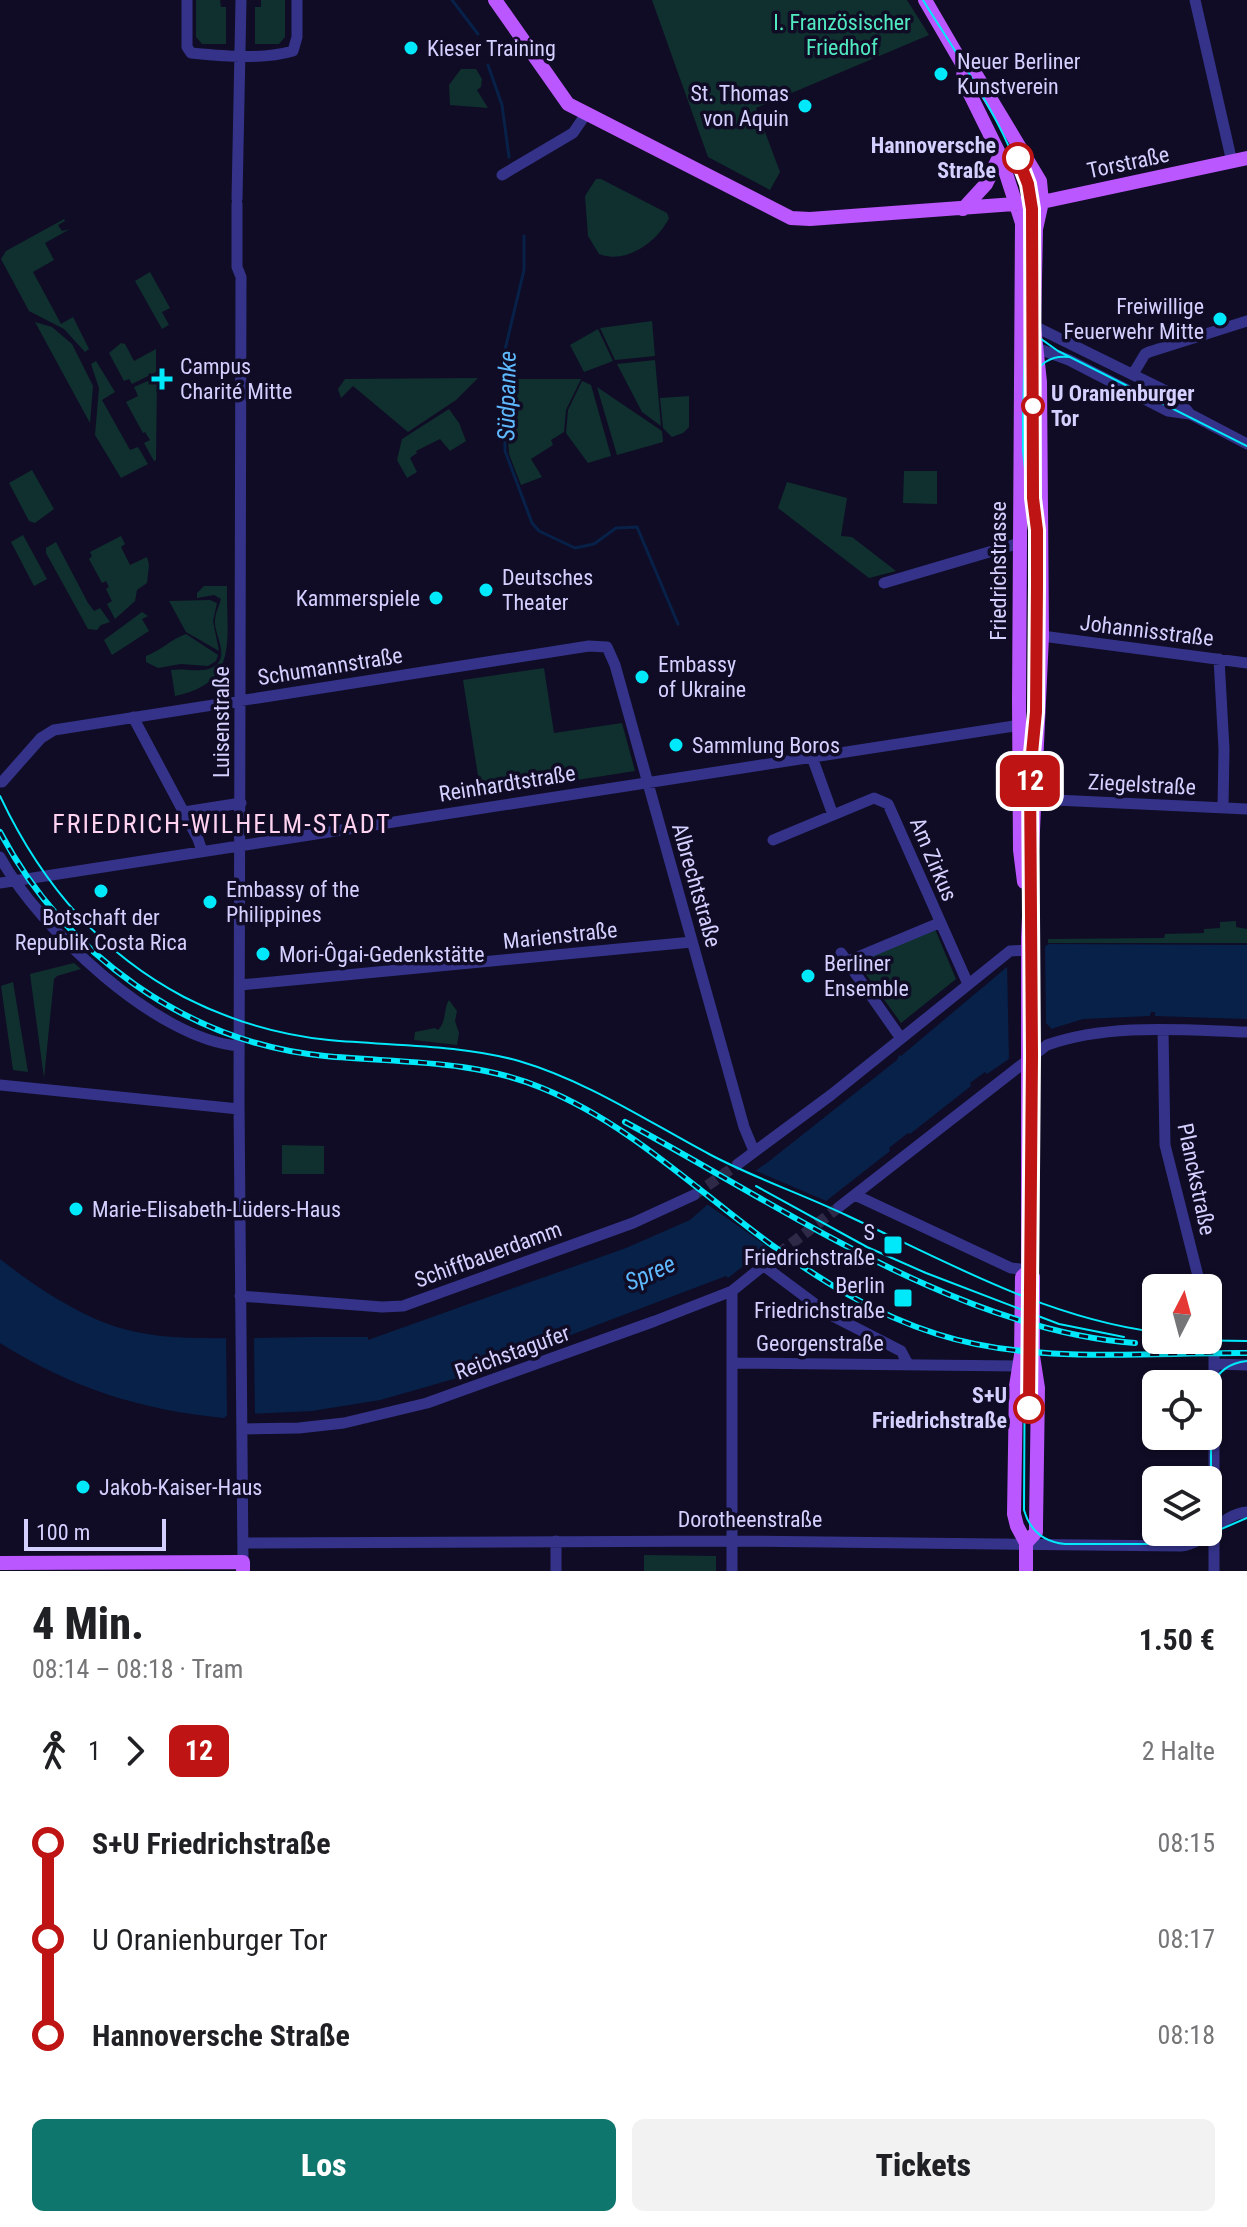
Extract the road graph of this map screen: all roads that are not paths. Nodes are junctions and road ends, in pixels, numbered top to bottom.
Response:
1 (187, 0) edge
2 (241, 0) edge
3 (297, 0) edge
4 (495, 0) edge
5 (925, 0) edge
6 (1195, 0) edge
7 (240, 55) junction
8 (964, 67) junction
9 (586, 114) junction
10 (1000, 155) junction
11 (1247, 158) edge
12 (1232, 162) junction
13 (502, 175) dead end
14 (1042, 202) junction
15 (1018, 205) junction
16 (963, 209) junction
17 (1247, 321) edge
18 (1025, 330) junction
19 (1037, 349) junction
20 (1133, 374) junction
21 (1190, 414) junction
22 (1247, 444) edge
23 (1020, 543) junction
24 (884, 583) dead end
25 (1042, 636) junction
26 (589, 646) joint
27 (1219, 659) junction
28 (1247, 663) edge
29 (241, 701) junction
30 (133, 717) junction
31 (1037, 724) junction
32 (1020, 725) junction
33 (812, 757) junction
34 (2, 782) edge
35 (647, 782) junction
36 (1034, 799) junction
37 (241, 803) junction
38 (1223, 808) junction
39 (1247, 809) edge
40 (184, 812) junction
41 (833, 815) junction
42 (773, 840) dead end
43 (241, 845) junction
44 (202, 851) junction
45 (0, 857) edge
46 (13, 881) junction
47 (0, 883) edge
48 (938, 918) junction
49 (692, 942) junction
50 (1028, 946) junction
51 (968, 984) junction
52 (240, 985) junction
53 (1163, 1030) junction
54 (1247, 1032) edge
55 (892, 1044) junction
56 (239, 1046) junction
57 (1028, 1054) junction
58 (0, 1085) edge
59 (239, 1109) junction
60 (754, 1151) junction
61 (738, 1164) tunnel mouth
62 (694, 1195) tunnel mouth
63 (855, 1195) junction
64 (839, 1207) tunnel mouth
65 (778, 1254) tunnel mouth
66 (764, 1266) junction
67 (1028, 1271) junction
68 (1197, 1274) edge
69 (732, 1291) junction
70 (240, 1296) junction
71 (732, 1363) junction
72 (908, 1364) junction
73 (1247, 1365) edge
74 (1020, 1366) junction
75 (242, 1425) junction
76 (1213, 1466) edge
77 (1247, 1512) edge
78 (1222, 1522) edge
79 (556, 1541) junction
80 (732, 1541) junction
81 (243, 1543) junction
82 (1026, 1543) junction
83 (1142, 1546) edge
84 (1213, 1546) edge
85 (0, 1563) edge
86 (243, 1566) edge
87 (556, 1571) edge
88 (732, 1571) edge
89 (1026, 1571) edge
90 (1214, 1571) edge

1 - 7 street
2 - 7 street, Luisenstraße
3 - 7 street
4 - 9 main road
5 - 8 main road
6 - 12 street
7 - 29 street, Luisenstraße
8 - 10 main road, Friedrichstrasse
8 - 14 main road
9 - 13 street
9 - 16 main road
10 - 15 main road, Friedrichstrasse
10 - 16 main road
11 - 12 main road, Torstraße
12 - 14 main road, Torstraße
14 - 15 main road, Torstraße
14 - 18 main road, Friedrichstrasse
15 - 16 main road
15 - 18 main road, Friedrichstrasse
17 - 20 street
18 - 19 main road, Friedrichstrasse
18 - 20 street
18 - 23 main road, Friedrichstrasse
19 - 21 street
19 - 25 main road, Friedrichstrasse
20 - 21 street
21 - 22 street
23 - 24 street
23 - 32 main road, Friedrichstrasse
25 - 27 street, Johannisstraße
25 - 31 main road, Friedrichstrasse
26 - 29 street, Schumannstraße
26 - 35 street, Albrechtstraße
27 - 28 street, Johannisstraße
27 - 38 street
29 - 30 street, Schumannstraße
29 - 37 street, Luisenstraße
30 - 34 street, Schumannstraße
30 - 40 street
31 - 32 main road
31 - 36 main road, Friedrichstrasse
32 - 33 street, Reinhardtstraße
32 - 50 main road, Friedrichstrasse
33 - 35 street, Reinhardtstraße
33 - 41 street
35 - 43 street, Reinhardtstraße
35 - 49 street, Albrechtstraße
36 - 38 street, Ziegelstraße
36 - 50 main road, Friedrichstrasse
37 - 40 street
37 - 43 street, Luisenstraße
38 - 39 street, Ziegelstraße
40 - 44 street
41 - 42 street, Am Zirkus
41 - 48 street, Am Zirkus
43 - 44 street, Reinhardtstraße
43 - 52 street, Luisenstraße
44 - 46 street, Reinhardtstraße
45 - 46 street
46 - 47 street, Reinhardtstraße
46 - 56 street
48 - 51 street, Am Zirkus
48 - 55 street
49 - 52 street, Marienstraße
49 - 60 street, Albrechtstraße
50 - 51 street
50 - 57 main road, Friedrichstrasse
51 - 55 street
52 - 56 street, Luisenstraße
53 - 54 street
53 - 57 street
53 - 68 street, Planckstraße
55 - 60 street
56 - 59 street, Luisenstraße
57 - 63 street
57 - 67 main road, Friedrichstrasse
58 - 59 street
59 - 70 street, Luisenstraße
60 - 61 street
62 - 70 street, Schiffbauerdamm
63 - 64 street
63 - 67 street
65 - 66 street, Reichstagufer
66 - 69 street, Reichstagufer
66 - 72 street, Georgenstraße
67 - 74 main road, Friedrichstrasse
67 - 82 main road, Friedrichstrasse
69 - 71 street
69 - 75 street, Reichstagufer
70 - 75 street, Luisenstraße
71 - 72 street, Georgenstraße
71 - 80 street
72 - 74 street, Georgenstraße
73 - 76 street
74 - 82 main road, Friedrichstrasse
75 - 81 street, Luisenstraße
77 - 78 street, Dorotheenstraße
79 - 80 street, Dorotheenstraße
79 - 81 street, Dorotheenstraße
79 - 87 street
80 - 82 street, Dorotheenstraße
80 - 88 street
81 - 86 street, Luisenstraße
82 - 83 street, Dorotheenstraße
82 - 89 main road, Friedrichstrasse
84 - 90 street
85 - 86 main road

